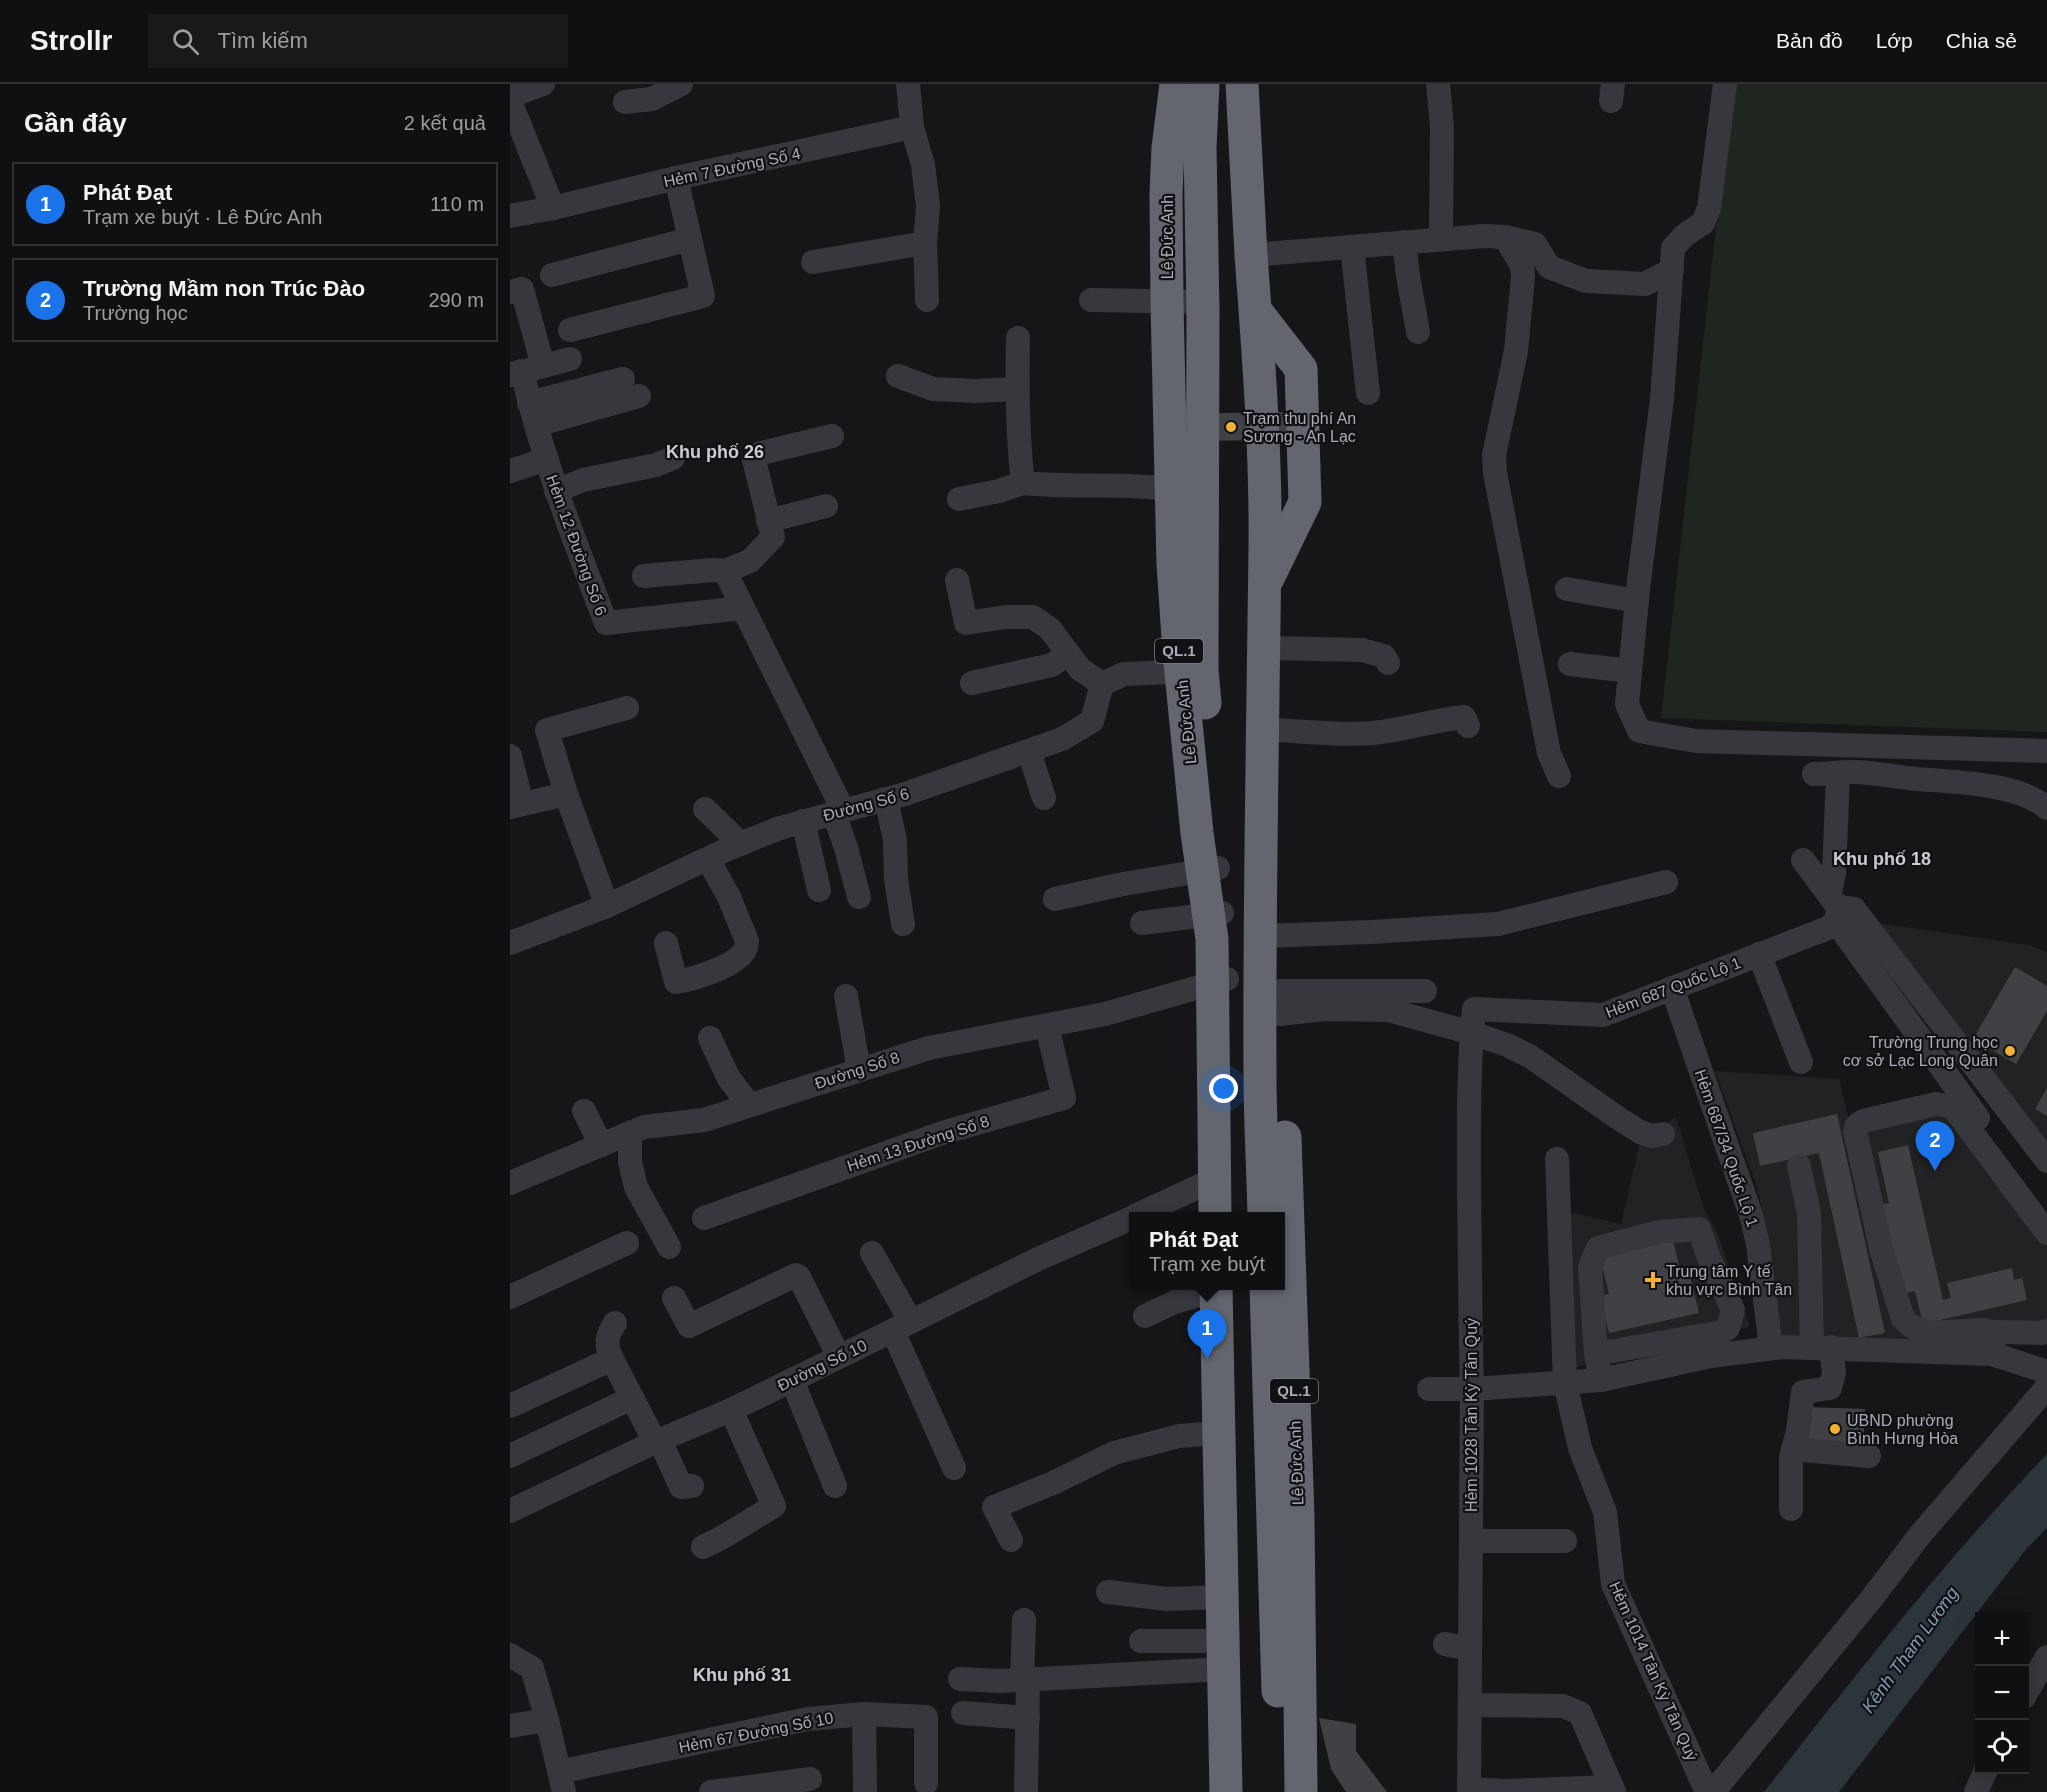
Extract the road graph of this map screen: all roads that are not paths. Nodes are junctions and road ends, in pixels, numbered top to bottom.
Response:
1 (543, 84) edge
2 (681, 84) edge
3 (908, 84) edge
4 (1176, 84) edge
5 (1203, 84) edge
6 (1242, 84) edge
7 (1437, 84) edge
8 (1725, 84) edge
9 (510, 96) edge
10 (510, 101) edge
11 (625, 102) dead end
12 (912, 127) junction
13 (686, 176) junction
14 (553, 208) junction
15 (695, 215) dead end
16 (510, 216) edge
17 (1504, 237) junction
18 (690, 239) junction
19 (1441, 239) junction
20 (1404, 242) junction
21 (925, 243) junction
22 (1352, 247) junction
23 (1251, 255) junction
24 (813, 262) dead end
25 (1672, 270) junction
26 (552, 275) dead end
27 (510, 292) edge
28 (927, 300) dead end
29 (1090, 300) dead end
30 (1203, 302) junction
31 (1167, 303) junction
32 (570, 330) dead end
33 (1418, 332) dead end
34 (1018, 338) dead end
35 (570, 359) dead end
36 (525, 371) edge
37 (898, 376) dead end
38 (631, 388) dead end
39 (1017, 389) junction
40 (1368, 393) dead end
41 (533, 414) junction
42 (832, 436) dead end
43 (673, 458) dead end
44 (547, 459) junction
45 (510, 471) edge
46 (1023, 483) junction
47 (1172, 489) junction
48 (556, 491) junction
49 (959, 499) dead end
50 (826, 506) dead end
51 (768, 520) junction
52 (725, 571) junction
53 (644, 576) dead end
54 (957, 580) dead end
55 (1567, 589) dead end
56 (1637, 601) junction
57 (743, 608) junction
58 (1265, 648) junction
59 (1068, 653) junction
60 (1388, 663) dead end
61 (1570, 664) dead end
62 (1192, 671) junction
63 (1630, 671) junction
64 (972, 683) dead end
65 (1102, 684) junction
66 (627, 708) dead end
67 (1468, 726) dead end
68 (1262, 730) junction
69 (1029, 751) junction
70 (2047, 751) edge
71 (510, 756) edge
72 (1838, 773) junction
73 (1814, 774) dead end
74 (1559, 776) dead end
75 (566, 794) junction
76 (1044, 798) dead end
77 (886, 799) junction
78 (516, 805) edge
79 (2047, 808) edge
80 (705, 809) dead end
81 (838, 811) junction
82 (803, 821) junction
83 (741, 844) junction
84 (708, 859) junction
85 (1803, 860) dead end
86 (1210, 869) junction
87 (1666, 882) dead end
88 (819, 890) dead end
89 (858, 897) dead end
90 (1056, 899) dead end
91 (607, 906) junction
92 (1839, 908) junction
93 (1215, 914) junction
94 (1142, 923) dead end
95 (903, 924) dead end
96 (1261, 936) junction
97 (510, 943) edge
98 (666, 943) dead end
99 (1758, 954) junction
100 (1886, 970) junction
101 (1220, 980) junction
102 (1672, 988) junction
103 (1425, 991) dead end
104 (846, 996) dead end
105 (1280, 1002) junction
106 (1047, 1026) junction
107 (1471, 1036) junction
108 (710, 1038) dead end
109 (1801, 1062) dead end
110 (859, 1070) junction
111 (749, 1104) junction
112 (584, 1111) dead end
113 (630, 1133) junction
114 (1663, 1134) dead end
115 (601, 1145) junction
116 (1557, 1159) dead end
117 (2047, 1161) edge
118 (1799, 1166) dead end
119 (1215, 1179) junction
120 (510, 1183) edge
121 (1145, 1212) edge
122 (1214, 1212) edge
123 (1232, 1212) edge
124 (1264, 1212) edge
125 (1282, 1212) edge
126 (2047, 1214) edge
127 (704, 1218) dead end
128 (1129, 1219) edge
129 (2047, 1233) edge
130 (627, 1243) dead end
131 (669, 1247) dead end
132 (872, 1253) dead end
133 (1213, 1290) edge
134 (1222, 1290) edge
135 (1222, 1290) edge
136 (1266, 1290) edge
137 (1283, 1290) edge
138 (510, 1297) edge
139 (674, 1298) dead end
140 (1145, 1316) dead end
141 (615, 1323) dead end
142 (902, 1326) junction
143 (2047, 1331) edge
144 (1993, 1343) junction
145 (1821, 1347) junction
146 (1771, 1348) junction
147 (1596, 1354) junction
148 (839, 1357) junction
149 (612, 1359) junction
150 (2047, 1372) edge
151 (792, 1380) junction
152 (1601, 1380) junction
153 (1565, 1383) junction
154 (2047, 1387) edge
155 (1429, 1389) dead end
156 (1472, 1389) junction
157 (632, 1398) junction
158 (510, 1406) edge
159 (731, 1410) junction
160 (1218, 1433) junction
161 (657, 1441) junction
162 (1793, 1449) junction
163 (510, 1456) edge
164 (1869, 1456) dead end
165 (1284, 1462) junction
166 (954, 1468) dead end
167 (835, 1485) dead end
168 (692, 1486) dead end
169 (1791, 1509) dead end
170 (510, 1511) edge
171 (1011, 1540) dead end
172 (1471, 1541) junction
173 (1565, 1541) dead end
174 (703, 1547) dead end
175 (1108, 1592) dead end
176 (1223, 1597) junction
177 (1024, 1620) dead end
178 (1141, 1641) dead end
179 (1445, 1644) dead end
180 (1470, 1649) junction
181 (510, 1655) edge
182 (1224, 1655) junction
183 (2047, 1657) edge
184 (960, 1679) dead end
185 (1025, 1680) junction
186 (2029, 1689) edge
187 (1470, 1705) junction
188 (963, 1713) dead end
189 (864, 1714) junction
190 (1028, 1718) junction
191 (547, 1720) junction
192 (510, 1726) edge
193 (1984, 1774) edge
194 (810, 1779) dead end
195 (562, 1782) edge
196 (926, 1783) dead end
197 (1613, 1790) edge
198 (1469, 1791) edge
199 (711, 1792) edge
200 (865, 1792) edge
201 (1026, 1792) edge
202 (1226, 1792) edge
203 (1244, 1792) edge
204 (1283, 1792) edge
205 (1301, 1792) edge
206 (1707, 1792) edge
207 (1713, 1792) edge
208 (1976, 1792) edge

1 - 9 street
2 - 11 street
3 - 12 street
4 - 31 highway, Lê Đức Anh / QL.1
5 - 30 highway, Lê Đức Anh / QL.1
6 - 23 highway, QL.1
7 - 19 street
8 - 25 street
10 - 14 street
12 - 13 street, Hẻm 7 Đường Số 4
12 - 21 street
13 - 14 street, Hẻm 7 Đường Số 4
13 - 15 street
13 - 18 street
14 - 16 street, Hẻm 7 Đường Số 4
17 - 19 street
17 - 25 street
17 - 74 street
18 - 26 street
18 - 32 street
19 - 20 street
20 - 22 street
20 - 33 street
21 - 24 street
21 - 28 street
22 - 23 street
22 - 40 street
23 - 58 highway, QL.1
25 - 56 street
27 - 36 street, Hẻm 12 Đường Số 6
29 - 31 street
30 - 31 street
30 - 62 highway, Lê Đức Anh / QL.1
31 - 47 highway, Lê Đức Anh / QL.1
34 - 39 street
35 - 36 street
36 - 41 street, Hẻm 12 Đường Số 6
37 - 39 street
38 - 41 street
39 - 46 street
41 - 44 street, Hẻm 12 Đường Số 6
42 - 51 street
43 - 48 street
44 - 45 street
44 - 48 street, Hẻm 12 Đường Số 6
46 - 47 street
46 - 49 street
47 - 62 highway, Lê Đức Anh / QL.1
48 - 57 street, Hẻm 12 Đường Số 6
50 - 51 street
51 - 52 street
52 - 53 street
52 - 57 street
54 - 59 street
55 - 56 street
56 - 63 street
57 - 81 street
58 - 60 street
58 - 68 highway, QL.1
59 - 64 street
59 - 65 street
61 - 63 street
62 - 65 street
62 - 86 highway, Lê Đức Anh / QL.1
63 - 70 street
65 - 69 street, Đường Số 6
66 - 75 street
67 - 68 street
68 - 96 highway, QL.1
69 - 76 street
69 - 77 street, Đường Số 6
71 - 78 street
72 - 73 street
72 - 79 street
72 - 92 street
75 - 78 street
75 - 91 street
77 - 81 street, Đường Số 6
77 - 95 street
80 - 83 street
81 - 82 street, Đường Số 6
81 - 89 street
82 - 83 street, Đường Số 6
82 - 88 street
83 - 84 street, Đường Số 6
84 - 91 street, Đường Số 6
84 - 98 street
85 - 92 street
86 - 90 street
86 - 93 highway, Lê Đức Anh / QL.1
87 - 96 street
91 - 97 street, Đường Số 6
92 - 99 street, Hẻm 687 Quốc Lộ 1
92 - 100 street
93 - 94 street
93 - 101 highway, Lê Đức Anh / QL.1
96 - 105 highway, QL.1
96 - 124 highway, QL.1
99 - 102 street, Hẻm 687 Quốc Lộ 1
99 - 109 street
100 - 117 street
100 - 126 street
101 - 106 street, Đường Số 8
101 - 119 highway, Lê Đức Anh / QL.1
101 - 123 highway, Lê Đức Anh / QL.1
102 - 107 street, Hẻm 687 Quốc Lộ 1
102 - 146 street, Hẻm 687/34 Quốc Lộ 1
103 - 105 street
104 - 110 street
105 - 107 street
105 - 125 highway, Lê Đức Anh / QL.1
106 - 110 street, Đường Số 8
106 - 127 street, Hẻm 13 Đường Số 8
107 - 114 street
107 - 156 street, Hẻm 1028 Tân Kỳ Tân Quý
108 - 111 street
110 - 111 street, Đường Số 8
111 - 113 street, Đường Số 8
112 - 115 street
113 - 115 street, Đường Số 8
113 - 131 street
115 - 120 street, Đường Số 8
116 - 153 street, Hẻm 1014 Tân Kỳ Tân Quý
118 - 145 street
119 - 121 street, Đường Số 10
119 - 122 highway, Lê Đức Anh / QL.1
128 - 142 street, Đường Số 10
129 - 144 street
130 - 138 street
132 - 142 street
133 - 140 street
134 - 160 highway
135 - 203 highway
136 - 165 highway, Lê Đức Anh / QL.1
137 - 165 highway, Lê Đức Anh / QL.1
139 - 148 street
141 - 149 street
142 - 148 street, Đường Số 10
142 - 166 street
143 - 144 street
144 - 145 street
144 - 150 street
145 - 146 street
145 - 162 street
146 - 152 street
147 - 147 street
147 - 152 street
148 - 151 street, Đường Số 10
149 - 157 street
149 - 158 street
151 - 159 street, Đường Số 10
151 - 167 street
152 - 153 street
153 - 156 street
153 - 206 street, Hẻm 1014 Tân Kỳ Tân Quý
154 - 207 street
155 - 156 street
156 - 172 street, Hẻm 1028 Tân Kỳ Tân Quý
157 - 161 street
157 - 163 street
159 - 161 street, Đường Số 10
159 - 174 street
160 - 171 street
160 - 176 highway
161 - 168 street
161 - 170 street, Đường Số 10
162 - 164 street
162 - 169 street
165 - 204 highway, Lê Đức Anh / QL.1
165 - 205 highway, Lê Đức Anh / QL.1
172 - 173 street
172 - 180 street, Hẻm 1028 Tân Kỳ Tân Quý
175 - 176 street
176 - 182 highway
177 - 185 street
178 - 182 street
179 - 180 street
180 - 187 street, Hẻm 1028 Tân Kỳ Tân Quý
181 - 191 street
182 - 185 street
182 - 202 highway
183 - 186 street
184 - 185 street
185 - 190 street
187 - 197 street
187 - 198 street, Hẻm 1028 Tân Kỳ Tân Quý
188 - 190 street
189 - 195 street, Hẻm 67 Đường Số 10
189 - 196 street, Hẻm 67 Đường Số 10
189 - 200 street
190 - 201 street
191 - 192 street
191 - 195 street
193 - 208 street
194 - 199 street
197 - 198 street

